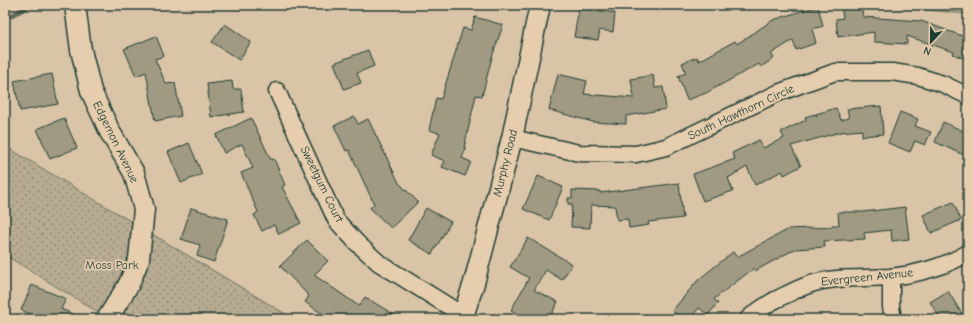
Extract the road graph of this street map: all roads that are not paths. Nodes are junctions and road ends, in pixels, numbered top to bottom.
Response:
1 (76, 5) edge
2 (540, 5) edge
3 (277, 91) dead end
4 (968, 96) edge
5 (512, 138) junction
6 (968, 253) edge
7 (890, 276) junction
8 (465, 318) edge
9 (107, 319) edge
10 (748, 319) edge
11 (893, 319) edge

1 - 9 street, Edgemon Avenue
2 - 5 street, Murphy Road
3 - 8 street, Sweetgum Court
4 - 5 street, South Hawthorn Circle
5 - 8 street, Murphy Road
6 - 7 street, Evergreen Avenue
7 - 10 street, Evergreen Avenue
7 - 11 street

